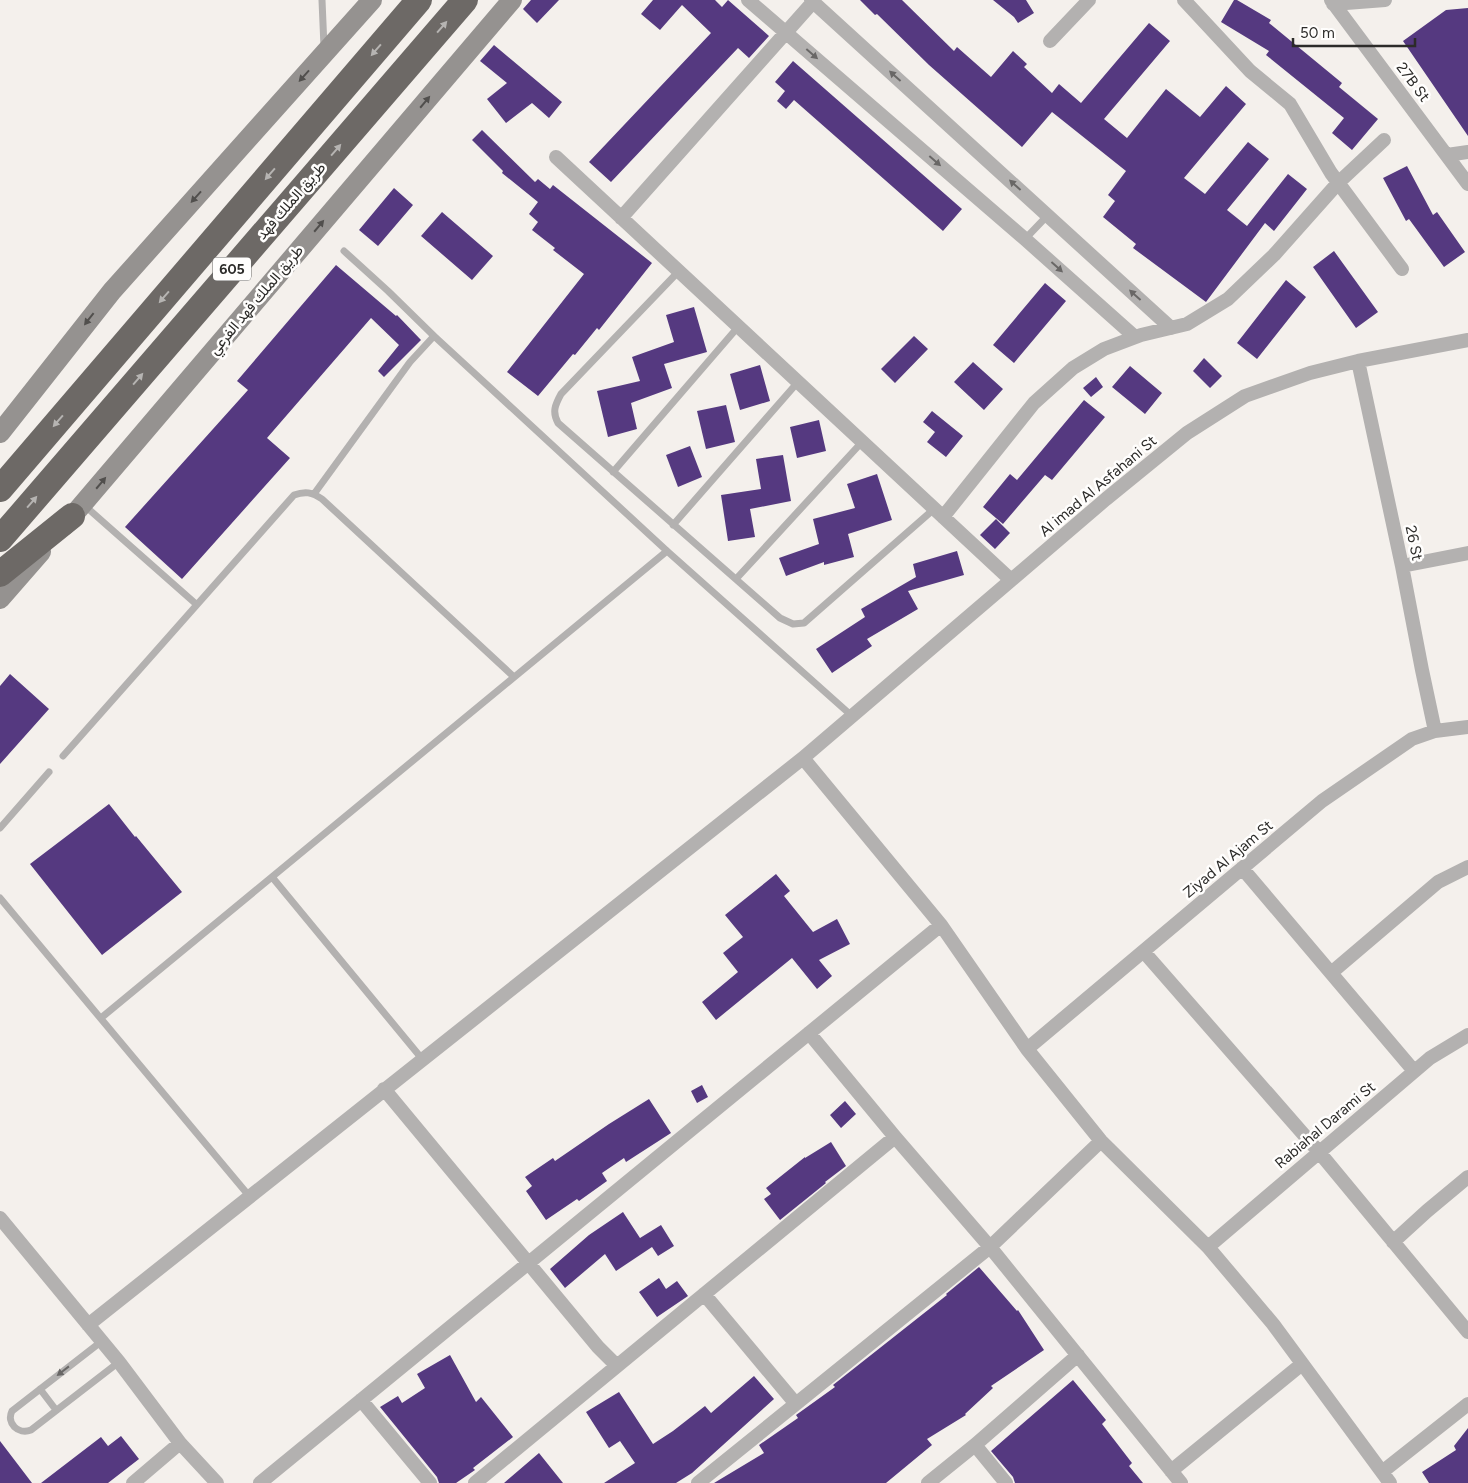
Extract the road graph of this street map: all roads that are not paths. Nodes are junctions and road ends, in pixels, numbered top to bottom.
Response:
1 (322, 0) edge
2 (372, 0) edge
3 (419, 0) edge
4 (465, 0) edge
5 (512, 0) edge
6 (748, 0) edge
7 (1089, 0) edge
8 (1184, 0) edge
9 (1385, 0) edge
10 (812, 1) edge
11 (1332, 2) edge
12 (786, 32) junction
13 (1050, 42) dead end
14 (324, 53) junction
15 (1384, 140) dead end
16 (1468, 152) edge
17 (1447, 155) junction
18 (556, 158) dead end
19 (1338, 183) junction
20 (1468, 184) edge
21 (1048, 216) junction
22 (621, 218) junction
23 (1025, 239) junction
24 (344, 251) dead end
25 (1402, 268) dead end
26 (679, 271) junction
27 (738, 327) junction
28 (1171, 328) junction
29 (434, 336) junction
30 (1135, 337) junction
31 (1468, 340) edge
32 (1358, 361) junction
33 (798, 382) junction
34 (0, 432) edge
35 (862, 442) junction
36 (613, 472) junction
37 (0, 489) edge
38 (314, 494) junction
39 (77, 510) junction
40 (939, 513) junction
41 (673, 525) junction
42 (0, 539) edge
43 (667, 551) junction
44 (1468, 553) edge
45 (1402, 566) junction
46 (0, 574) edge
47 (736, 580) junction
48 (1011, 580) junction
49 (0, 599) edge
50 (196, 604) junction
51 (514, 677) junction
52 (852, 716) junction
53 (1468, 727) edge
54 (1435, 731) junction
55 (63, 756) dead end
56 (803, 758) junction
57 (49, 772) dead end
58 (0, 828) edge
59 (1242, 868) junction
60 (1468, 868) edge
61 (272, 877) junction
62 (0, 898) edge
63 (941, 925) junction
64 (1144, 952) junction
65 (1331, 973) junction
66 (101, 1018) junction
67 (809, 1033) junction
68 (1468, 1035) edge
69 (1027, 1049) junction
70 (422, 1060) junction
71 (1414, 1071) junction
72 (384, 1089) junction
73 (895, 1137) junction
74 (1101, 1140) junction
75 (1319, 1152) junction
76 (1468, 1177) edge
77 (250, 1197) junction
78 (0, 1218) edge
79 (1393, 1242) junction
80 (1208, 1246) junction
81 (990, 1248) junction
82 (528, 1263) junction
83 (704, 1294) junction
84 (88, 1324) junction
85 (1468, 1332) edge
86 (102, 1341) junction
87 (1078, 1356) junction
88 (119, 1362) junction
89 (1302, 1364) junction
90 (617, 1366) junction
91 (40, 1389) junction
92 (361, 1400) junction
93 (796, 1404) junction
94 (1468, 1404) edge
95 (56, 1410) junction
96 (180, 1443) junction
97 (975, 1445) junction
98 (1171, 1470) junction
99 (1386, 1477) edge
100 (704, 1481) edge
101 (133, 1483) edge
102 (217, 1483) edge
103 (260, 1483) edge
104 (430, 1483) edge
105 (475, 1483) edge
106 (928, 1483) edge
107 (1006, 1483) edge
108 (1181, 1483) edge

1 - 14 lane
2 - 14 main road
3 -> 37 highway, 605
42 -> 4 highway, طريق الملك فهد / 605
39 -> 5 main road, طريق الملك فهد الفرعي
6 - 12 street
7 - 13 street
8 - 19 street
9 - 11 street
10 - 12 street
21 -> 10 street
11 - 17 street, 27B St
12 - 22 street
12 -> 23 street
14 -> 34 main road
15 - 19 street
16 - 17 street
17 - 20 street, 27B St
18 - 22 street
19 - 25 street
19 - 28 street
21 - 23 lane
28 -> 21 street
22 - 26 street
23 -> 30 street
24 - 29 lane
26 - 27 street
26 - 36 lane
27 - 33 street
27 - 36 lane
28 - 30 street
29 - 38 lane
29 - 43 lane
30 - 40 street
31 - 32 street, Al imad Al Asfahani St
32 - 45 street, 26 St
32 - 48 street, Al imad Al Asfahani St
33 - 35 street
33 - 41 lane
35 - 40 street
35 - 47 lane
36 - 41 lane
38 - 50 lane
38 - 51 lane
39 - 46 highway
39 - 49 main road, طريق الملك فهد الفرعي
39 - 50 lane
40 - 47 lane
40 - 48 street
41 - 47 lane
43 - 51 lane
43 - 52 lane
44 - 45 street
45 - 54 street, 26 St
48 - 52 street, Al imad Al Asfahani St
50 - 55 lane
51 - 61 lane
52 - 56 street, Al imad Al Asfahani St
53 - 54 street, Ziyad Al Ajam St
54 - 59 street, Ziyad Al Ajam St
56 - 63 street
56 - 70 street, Al imad Al Asfahani St
57 - 58 lane
59 - 64 street, Ziyad Al Ajam St
59 - 65 street
60 - 65 street
61 - 66 lane
61 - 70 lane
62 - 66 lane
63 - 67 street
63 - 69 street
64 - 69 street, Ziyad Al Ajam St
64 - 75 street
65 - 71 street
66 - 77 lane
67 - 73 street
67 - 82 street
68 - 71 street, Rabiahal Darami St
69 - 74 street
70 - 72 street, Al imad Al Asfahani St
71 - 75 street, Rabiahal Darami St
72 - 77 street, Al imad Al Asfahani St
72 - 82 street
73 - 81 street
73 - 83 street
74 - 80 street
74 - 81 street
75 - 79 street
75 - 80 street, Rabiahal Darami St
76 - 79 street
77 - 84 street, Al imad Al Asfahani St
78 - 84 street
79 - 85 street
80 - 89 street
81 - 87 street
81 - 93 street
82 - 90 street
82 - 92 street
83 - 90 street
83 - 93 street
84 - 86 street
86 - 88 street
86 -> 91 lane
87 - 97 street
87 - 98 street
88 - 95 lane
88 - 96 street
89 - 98 street
89 - 99 street
90 - 105 street
91 - 95 lane
91 - 95 lane
92 - 103 street
92 - 104 street
93 - 100 street
94 - 99 street
96 - 101 street
96 - 102 street
97 - 106 street
97 - 107 street
98 - 108 street

